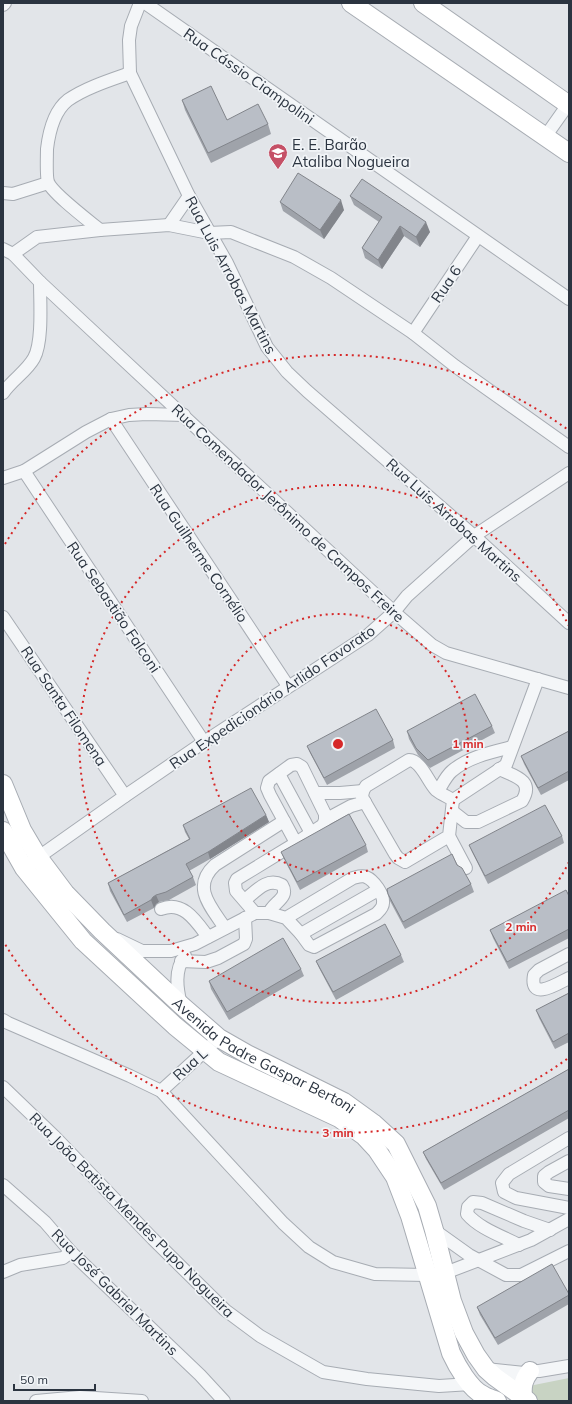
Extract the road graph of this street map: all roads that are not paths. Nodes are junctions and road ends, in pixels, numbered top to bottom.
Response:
1 (140, 3) edge
2 (145, 3) edge
3 (351, 3) edge
4 (423, 3) edge
5 (130, 73) junction
6 (569, 104) edge
7 (545, 137) junction
8 (569, 153) edge
9 (48, 183) junction
10 (3, 193) edge
11 (189, 196) junction
12 (170, 225) junction
13 (100, 230) junction
14 (208, 232) junction
15 (478, 236) junction
16 (8, 251) edge
17 (40, 282) junction
18 (569, 299) edge
19 (414, 333) junction
20 (3, 392) edge
21 (184, 415) junction
22 (111, 419) junction
23 (569, 447) edge
24 (24, 471) junction
25 (569, 473) edge
26 (3, 478) edge
27 (474, 536) junction
28 (394, 612) junction
29 (3, 617) edge
30 (569, 623) edge
31 (538, 679) junction
32 (288, 686) junction
33 (569, 688) edge
34 (204, 742) junction
35 (512, 747) junction
36 (499, 769) junction
37 (279, 774) junction
38 (3, 784) edge
39 (438, 791) junction
40 (315, 793) junction
41 (125, 796) junction
42 (364, 797) junction
43 (453, 806) junction
44 (325, 820) junction
45 (284, 821) junction
46 (3, 831) edge
47 (311, 833) junction
48 (449, 836) junction
49 (296, 843) junction
50 (38, 857) junction
51 (24, 868) junction
52 (466, 868) dead end
53 (378, 890) junction
54 (245, 900) junction
55 (161, 909) dead end
56 (269, 913) junction
57 (250, 915) junction
58 (286, 918) junction
59 (225, 928) junction
60 (102, 931) junction
61 (301, 934) junction
62 (208, 937) junction
63 (195, 944) junction
64 (569, 954) edge
65 (181, 961) junction
66 (569, 978) edge
67 (181, 1005) junction
68 (5, 1023) edge
69 (219, 1038) junction
70 (204, 1051) junction
71 (3, 1087) edge
72 (161, 1091) junction
73 (569, 1138) edge
74 (569, 1161) edge
75 (3, 1185) edge
76 (569, 1189) edge
77 (569, 1208) edge
78 (569, 1219) edge
79 (434, 1230) junction
80 (550, 1230) junction
81 (519, 1245) junction
82 (569, 1251) edge
83 (71, 1252) junction
84 (478, 1260) junction
85 (3, 1272) edge
86 (445, 1273) junction
87 (426, 1275) junction
88 (569, 1366) edge
89 (486, 1369) junction
90 (527, 1372) junction
91 (470, 1383) junction
92 (504, 1384) junction
93 (493, 1399) edge
94 (526, 1399) edge
95 (41, 1401) edge
96 (142, 1401) edge
97 (224, 1401) edge

1 - 5 street, Rua Luis Arrobas Martins
2 - 15 street, Rua Cássio Ciampolini
3 - 7 street
4 - 6 street
5 - 9 street
5 - 11 street, Rua Luis Arrobas Martins
6 - 7 street
7 - 8 street
9 - 10 street
9 - 13 street
11 - 12 street
11 - 14 street, Rua Luis Arrobas Martins
12 - 13 street
12 - 14 street
13 - 16 street
14 - 19 street
14 - 27 street, Rua Luis Arrobas Martins
15 - 18 street, Rua Cássio Ciampolini
15 - 19 street, Rua 6
16 - 17 street, Rua Comendador Jerônimo de Campos Freire
17 - 20 street
17 - 21 street, Rua Comendador Jerônimo de Campos Freire
19 - 23 street
21 - 22 street
21 - 28 street, Rua Comendador Jerônimo de Campos Freire
22 - 24 street
22 - 32 street, Rua Guilherme Cornélio
24 - 26 street
24 - 34 street, Rua Sebastião Falconi
25 - 27 street, Rua Expedicionário Arlido Favorato
27 - 28 street, Rua Expedicionário Arlido Favorato
27 - 30 street, Rua Luis Arrobas Martins
28 - 31 street, Rua Comendador Jerônimo de Campos Freire
28 - 32 street, Rua Expedicionário Arlido Favorato
29 - 41 street, Rua Santa Filomena
31 - 33 street, Rua Comendador Jerônimo de Campos Freire
31 - 35 street
32 - 34 street, Rua Expedicionário Arlido Favorato
34 - 41 street, Rua Expedicionário Arlido Favorato
35 - 36 street
35 - 39 street
36 - 43 street
36 - 43 street
37 - 40 street
37 - 45 street
37 - 47 street
38 - 50 street, Avenida Padre Gaspar Bertoni
39 - 42 street
39 - 43 street
40 - 42 street
40 - 44 street
41 - 50 street, Rua Expedicionário Arlido Favorato
42 - 44 street
42 - 48 street
43 - 48 street
44 - 47 street
45 - 49 street
45 - 59 street
46 - 51 street, Avenida Padre Gaspar Bertoni
47 - 49 street
48 - 52 street
49 - 54 street
50 - 51 street, Rua Expedicionário Arlido Favorato
50 - 60 street, Avenida Padre Gaspar Bertoni
51 - 70 street, Avenida Padre Gaspar Bertoni
53 - 58 street
53 - 61 street
53 - 61 street
54 - 56 street
54 - 57 street
55 - 62 street
56 - 57 street
56 - 58 street
57 - 59 street
57 - 65 street
58 - 61 street
59 - 62 street
60 - 63 street
60 - 67 street, Avenida Padre Gaspar Bertoni
62 - 63 street
63 - 65 street
64 - 66 street
65 - 67 street
67 - 69 street, Avenida Padre Gaspar Bertoni
68 - 72 street
69 - 70 street, Rua L
69 - 79 street, Avenida Padre Gaspar Bertoni
70 - 72 street, Rua L
70 - 87 street, Avenida Padre Gaspar Bertoni
71 - 91 street, Rua João Batista Mendes Pupo Nogueira
72 - 87 street
73 - 77 street
74 - 76 street
75 - 83 street, Rua José Gabriel Martins
78 - 80 street
79 - 84 street
79 - 86 street, Avenida Padre Gaspar Bertoni
80 - 81 street
80 - 81 street
81 - 84 street
82 - 84 street
83 - 85 street
83 - 97 street, Rua José Gabriel Martins
84 - 86 street
86 - 87 street
86 - 89 street, Avenida Padre Gaspar Bertoni
87 - 91 street, Avenida Padre Gaspar Bertoni
88 - 90 street
89 - 90 street
89 - 91 street
89 - 92 street, Avenida Padre Gaspar Bertoni
90 - 92 street
90 - 94 street
91 - 93 street, Avenida Padre Gaspar Bertoni
92 - 93 street
92 - 94 street, Avenida Padre Gaspar Bertoni
95 - 96 street

